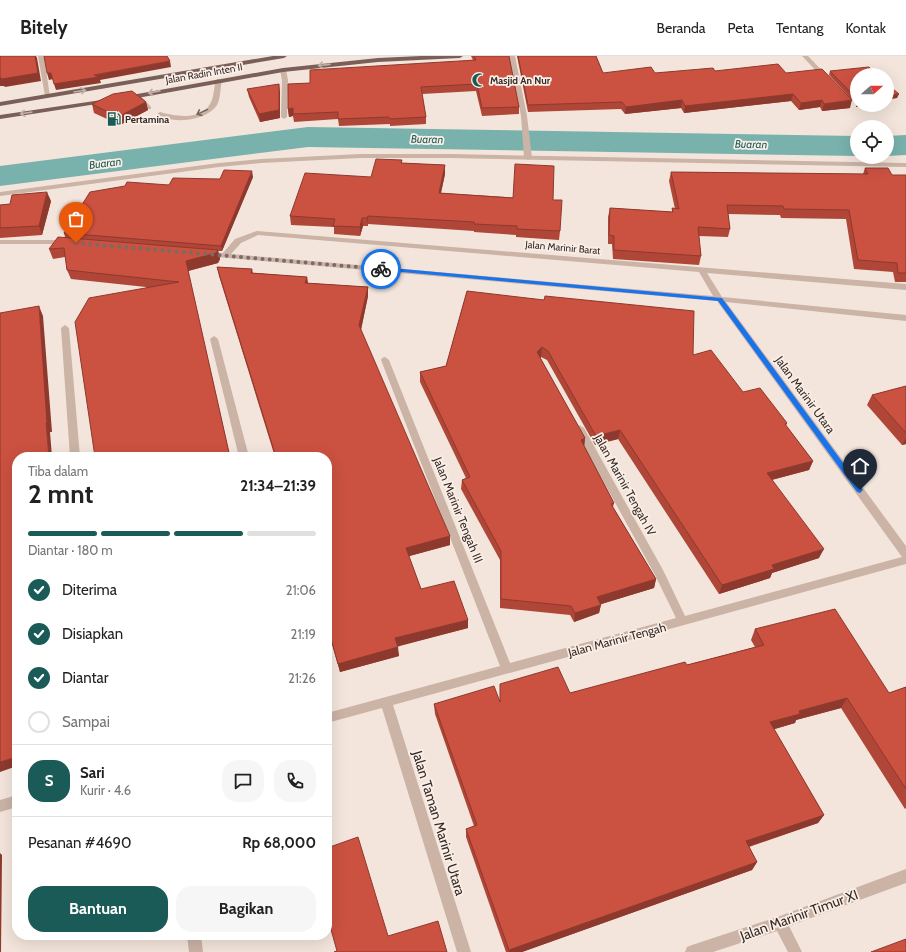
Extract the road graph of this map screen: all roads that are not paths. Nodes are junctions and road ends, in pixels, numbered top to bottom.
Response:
1 (40, 56) edge
2 (284, 56) edge
3 (460, 56) edge
4 (512, 56) edge
5 (804, 56) edge
6 (437, 57) edge
7 (283, 70) junction
8 (219, 80) junction
9 (832, 84) edge
10 (48, 96) junction
11 (138, 96) junction
12 (0, 104) edge
13 (150, 108) dead end
14 (160, 114) dead end
15 (0, 117) edge
16 (284, 118) dead end
17 (528, 154) junction
18 (906, 165) edge
19 (0, 194) edge
20 (0, 242) edge
21 (76, 243) edge
22 (195, 253) edge
23 (226, 256) junction
24 (701, 269) junction
25 (906, 287) edge
26 (720, 300) junction
27 (906, 318) edge
28 (65, 328) dead end
29 (214, 339) dead end
30 (385, 360) dead end
31 (576, 422) edge
32 (75, 452) edge
33 (243, 452) edge
34 (906, 554) edge
35 (906, 560) edge
36 (683, 622) junction
37 (507, 670) junction
38 (386, 703) junction
39 (332, 717) edge
40 (12, 802) edge
41 (0, 806) edge
42 (906, 876) edge
43 (780, 922) junction
44 (195, 940) edge
45 (196, 952) edge
46 (464, 952) edge
47 (692, 952) edge
48 (795, 952) edge

1 - 10 street
10 -> 2 main road, Jalan Radin Inten II
3 - 6 main road, Jalan Radin Inten II
4 - 17 street
5 - 9 street
6 -> 7 main road, Jalan Radin Inten II
7 - 8 main road, Jalan Radin Inten II
7 - 16 street
8 -> 11 main road, Jalan Radin Inten II
8 -> 14 street
10 - 12 main road, Jalan Radin Inten II
11 - 13 street
11 -> 15 main road, Jalan Radin Inten II
17 - 18 street
17 - 19 street
20 - 21 street
22 - 23 street
23 - 24 street, Jalan Marinir Barat
23 - 26 street
24 - 25 street, Jalan Marinir Barat
24 - 26 street, Jalan Marinir Utara
26 - 27 street
26 - 34 street, Jalan Marinir Utara
28 - 32 street
29 - 33 street
30 - 37 street, Jalan Marinir Tengah III
31 - 36 street, Jalan Marinir Tengah IV
35 - 36 street, Jalan Marinir Tengah
36 - 37 street, Jalan Marinir Tengah
37 - 38 street, Jalan Marinir Tengah
38 - 39 street, Jalan Marinir Tengah
38 - 46 street, Jalan Taman Marinir Utara
40 - 41 street
42 - 43 street, Jalan Marinir Timur XI
43 - 47 street, Jalan Marinir Timur XI
43 - 48 street
44 - 45 street

